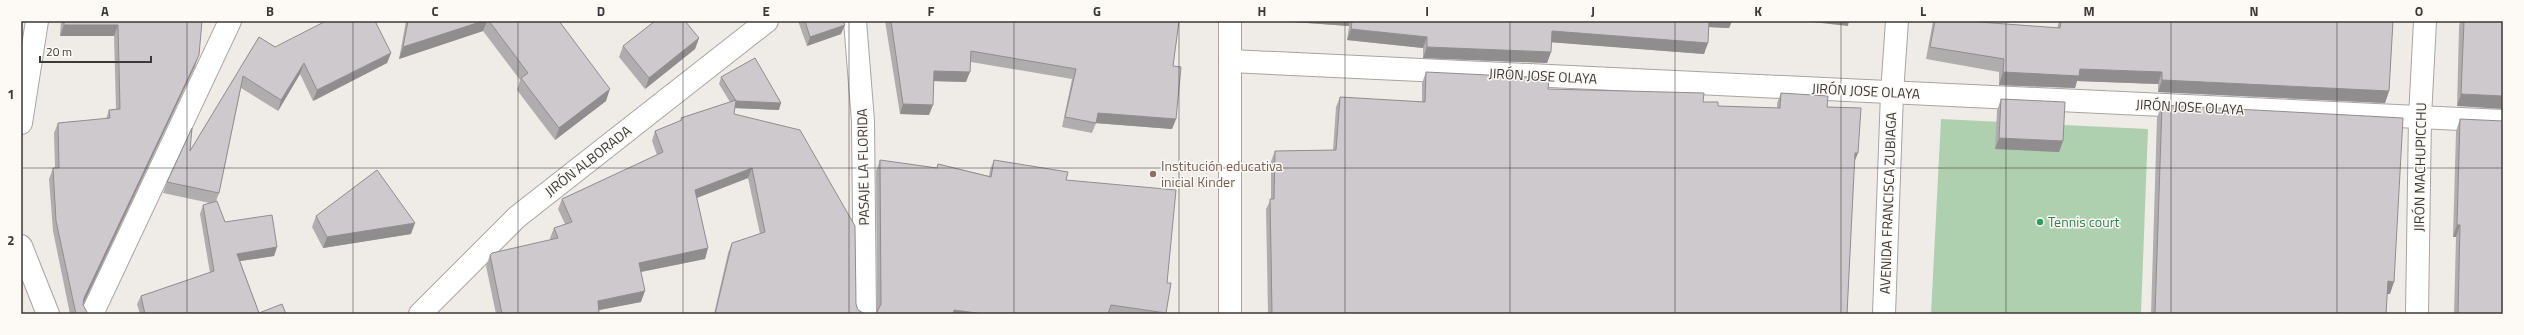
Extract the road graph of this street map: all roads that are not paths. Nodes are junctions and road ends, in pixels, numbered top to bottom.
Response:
1 (37, 21) edge
2 (230, 21) edge
3 (767, 21) edge
4 (855, 21) edge
5 (1230, 21) edge
6 (1897, 21) edge
7 (2425, 21) edge
8 (1230, 61) junction
9 (1892, 93) junction
10 (2420, 117) junction
11 (2503, 121) edge
12 (21, 123) edge
13 (21, 246) edge
14 (48, 314) edge
15 (92, 314) edge
16 (420, 314) edge
17 (864, 314) edge
18 (1230, 314) edge
19 (1884, 314) edge
20 (2417, 314) edge

1 - 12 street
2 - 15 street
3 - 16 street, JIRÓN ALBORADA
4 - 17 street, PASAJE LA FLORIDA
5 - 8 street
6 - 9 street, AVENIDA FRANCISCA ZUBIAGA
7 - 10 street, JIRÓN MACHUPICCHU
8 - 9 street, JIRÓN JOSE OLAYA
8 - 18 street
9 - 10 street, JIRÓN JOSE OLAYA
9 - 19 street, AVENIDA FRANCISCA ZUBIAGA
10 - 11 street, JIRÓN JOSE OLAYA
10 - 20 street, JIRÓN MACHUPICCHU
13 - 14 street

